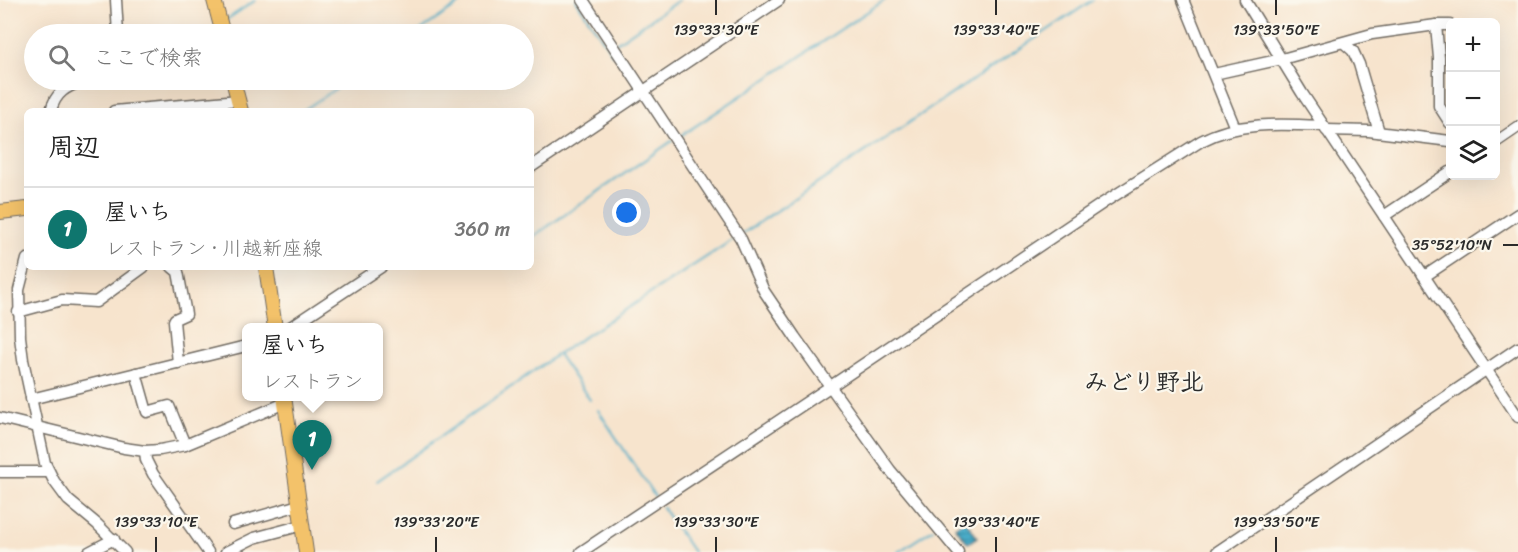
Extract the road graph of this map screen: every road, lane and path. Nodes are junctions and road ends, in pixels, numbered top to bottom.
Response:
1 (116, 0) edge
2 (214, 0) edge
3 (583, 0) edge
4 (779, 0) edge
5 (1183, 0) edge
6 (1245, 0) edge
7 (117, 24) edge
8 (220, 24) edge
9 (1436, 25) junction
10 (1446, 25) edge
11 (1344, 43) junction
12 (1282, 59) junction
13 (1214, 74) junction
14 (63, 90) edge
15 (236, 90) edge
16 (644, 90) junction
17 (240, 106) edge
18 (52, 108) edge
19 (190, 108) edge
20 (1446, 117) edge
21 (1518, 127) edge
22 (1235, 128) junction
23 (1325, 128) junction
24 (1379, 132) junction
25 (1500, 139) edge
26 (1446, 140) edge
27 (534, 164) edge
28 (1446, 175) edge
29 (24, 209) edge
30 (0, 212) edge
31 (1518, 214) edge
32 (1384, 216) junction
33 (24, 270) edge
34 (140, 270) edge
35 (176, 270) edge
36 (266, 270) edge
37 (376, 270) edge
38 (1423, 275) junction
39 (18, 312) junction
40 (274, 323) edge
41 (295, 323) edge
42 (242, 347) edge
43 (1518, 348) edge
44 (178, 363) junction
45 (1487, 370) junction
46 (136, 374) junction
47 (831, 387) junction
48 (31, 399) junction
49 (283, 401) edge
50 (285, 401) edge
51 (1518, 417) edge
52 (0, 418) edge
53 (37, 427) junction
54 (185, 445) junction
55 (144, 451) junction
56 (0, 472) edge
57 (49, 472) junction
58 (299, 505) junction
59 (232, 524) dead end
60 (303, 525) junction
61 (114, 539) junction
62 (89, 552) edge
63 (125, 552) edge
64 (208, 552) edge
65 (226, 552) edge
66 (306, 552) edge
67 (581, 552) edge
68 (958, 552) edge
69 (1217, 552) edge

1 - 7 street
2 - 8 main road
3 - 16 street
4 - 16 street
5 - 13 street
6 - 12 street
9 - 10 street
9 - 11 street
9 - 20 street
11 - 12 street
11 - 24 street
12 - 13 street
12 - 23 street
13 - 22 street
14 - 18 street
15 - 17 main road
16 - 27 street
16 - 47 street
17 - 19 street
21 - 25 street
22 - 23 street
22 - 47 street
23 - 24 street
23 - 32 street
24 - 26 street
28 - 32 street
29 - 30 main road
31 - 38 street
32 - 38 street
33 - 39 street
34 - 39 street
35 - 44 street
36 - 40 main road
37 - 41 street
38 - 45 street
39 - 48 street
42 - 44 street
43 - 45 street
44 - 46 street
45 - 51 street
45 - 69 street
46 - 48 street
46 - 54 street
47 - 67 street
47 - 68 street
48 - 53 street
49 - 54 street
50 - 58 main road
52 - 53 street
53 - 55 street
53 - 57 street
54 - 55 street
55 - 64 street
56 - 57 street
57 - 61 street
58 - 59 street
58 - 60 main road
60 - 65 street
60 - 66 main road
61 - 62 street
61 - 63 street

